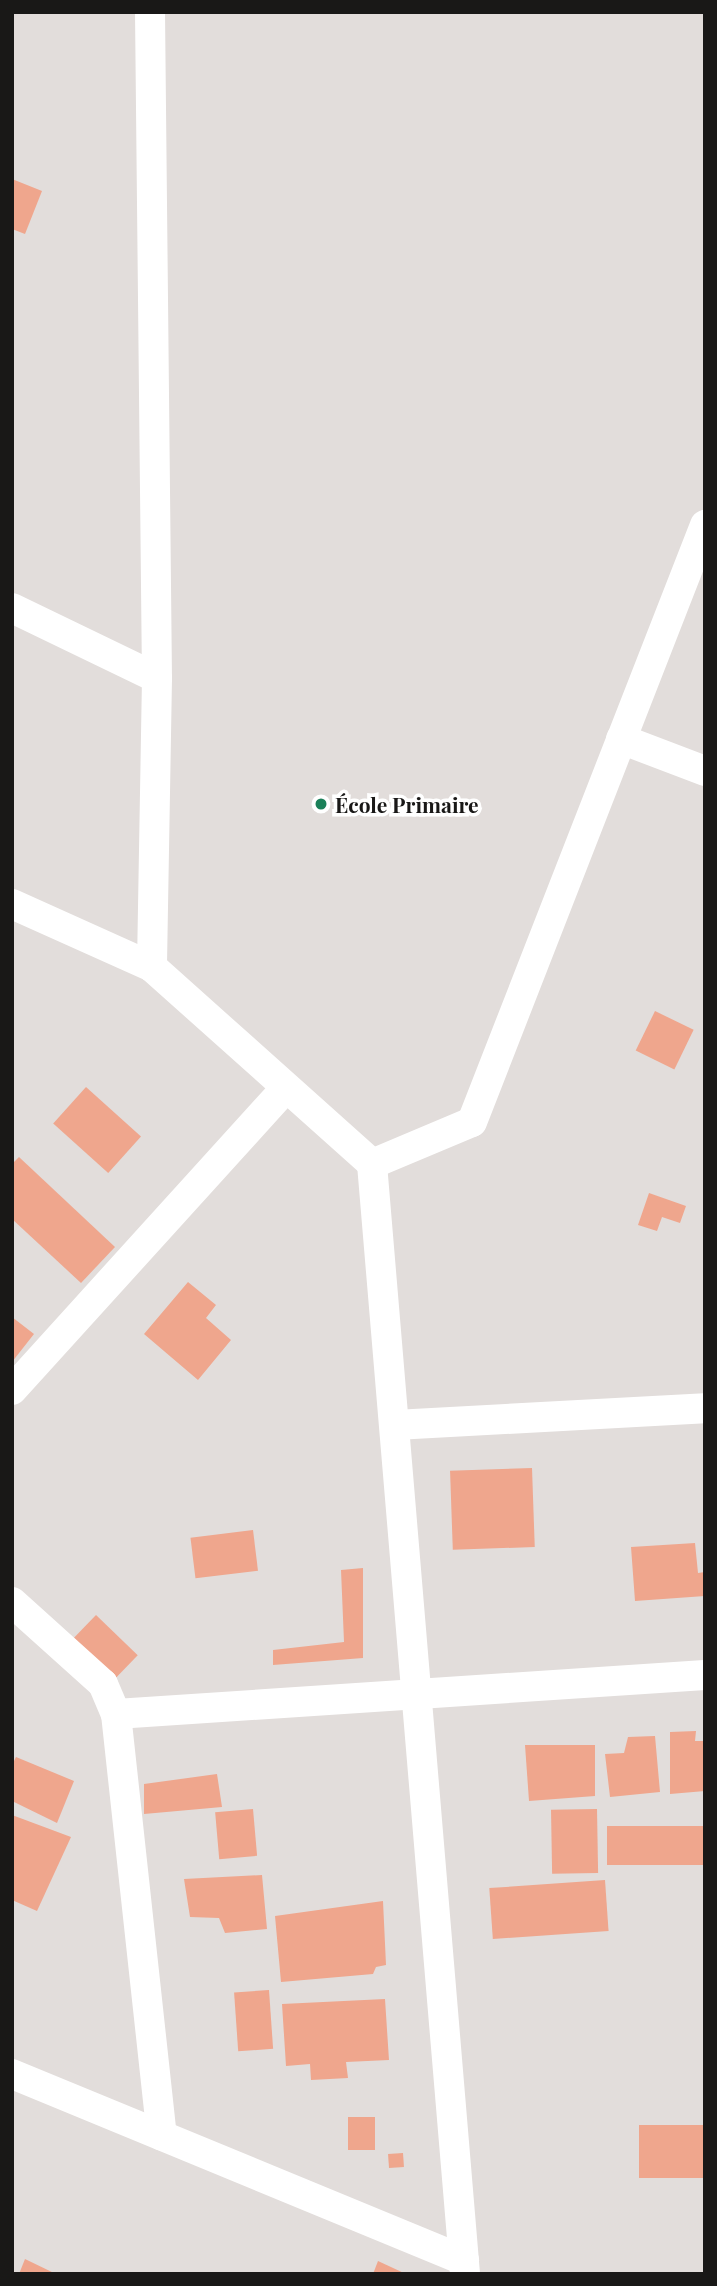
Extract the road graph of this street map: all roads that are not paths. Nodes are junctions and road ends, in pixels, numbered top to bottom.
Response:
1 (150, 12) edge
2 (705, 525) edge
3 (12, 608) edge
4 (157, 678) junction
5 (621, 739) junction
6 (705, 771) edge
7 (12, 904) edge
8 (152, 967) junction
9 (286, 1088) junction
10 (372, 1164) junction
11 (12, 1390) edge
12 (705, 1408) edge
13 (394, 1425) junction
14 (12, 1602) edge
15 (705, 1675) edge
16 (417, 1694) junction
17 (116, 1714) junction
18 (12, 2074) edge
19 (162, 2136) junction
20 (465, 2267) edge

1 - 4 street
2 - 5 street
3 - 4 street
4 - 8 street
5 - 6 street
5 - 10 street
7 - 8 street
8 - 9 street
9 - 10 street
9 - 11 street
10 - 13 street
12 - 13 street
13 - 16 street
14 - 17 street
15 - 16 street
16 - 17 street
16 - 20 street
17 - 19 street
18 - 19 street
19 - 20 street

